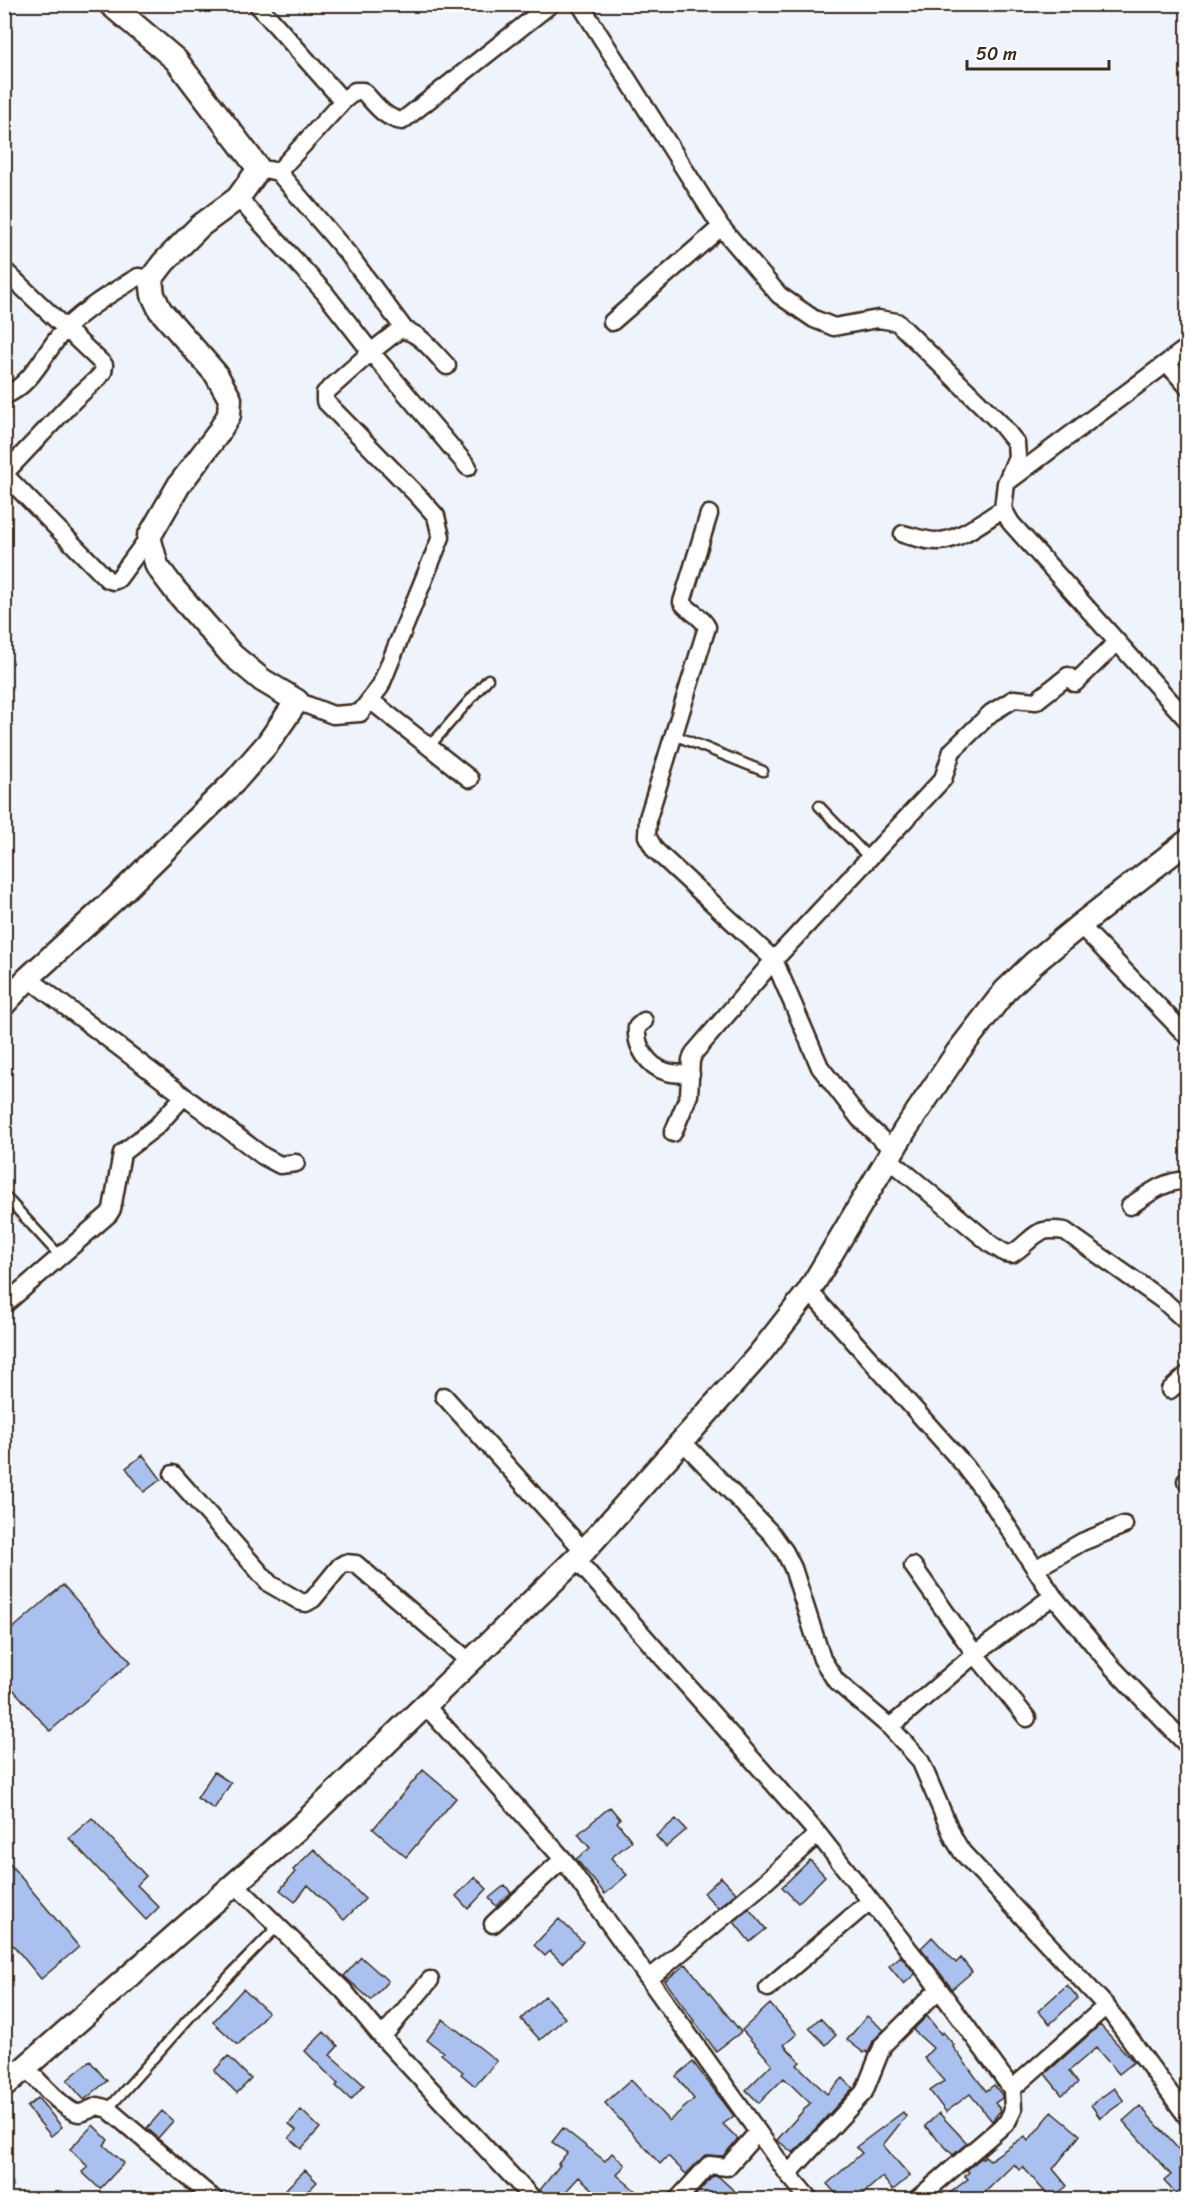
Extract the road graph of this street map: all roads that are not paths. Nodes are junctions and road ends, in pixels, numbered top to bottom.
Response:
1 (110, 4) edge
2 (257, 4) edge
3 (551, 4) edge
4 (580, 4) edge
5 (343, 101) junction
6 (269, 170) junction
7 (238, 198) junction
8 (721, 227) junction
9 (4, 270) edge
10 (151, 279) junction
11 (612, 322) dead end
12 (66, 329) junction
13 (405, 330) junction
14 (1188, 347) edge
15 (371, 352) junction
16 (1167, 363) junction
17 (447, 366) dead end
18 (1188, 387) edge
19 (4, 396) edge
20 (468, 467) dead end
21 (4, 474) edge
22 (1006, 483) junction
23 (1003, 509) junction
24 (709, 514) dead end
25 (903, 534) dead end
26 (149, 537) junction
27 (1117, 642) junction
28 (488, 679) dead end
29 (369, 700) junction
30 (297, 701) junction
31 (1188, 721) edge
32 (674, 735) junction
33 (429, 747) junction
34 (763, 771) dead end
35 (470, 779) dead end
36 (819, 806) dead end
37 (1188, 841) edge
38 (869, 858) junction
39 (1080, 925) junction
40 (774, 960) junction
41 (28, 978) junction
42 (4, 1004) edge
43 (644, 1021) dead end
44 (1188, 1037) edge
45 (691, 1074) junction
46 (184, 1096) junction
47 (673, 1133) dead end
48 (890, 1154) junction
49 (296, 1163) dead end
50 (1188, 1180) edge
51 (4, 1195) edge
52 (1130, 1206) dead end
53 (60, 1256) junction
54 (809, 1291) junction
55 (4, 1305) edge
56 (1188, 1323) edge
57 (1188, 1374) edge
58 (1170, 1390) dead end
59 (444, 1396) dead end
60 (682, 1441) junction
61 (173, 1474) dead end
62 (1124, 1525) dead end
63 (580, 1555) junction
64 (913, 1566) dead end
65 (1035, 1569) junction
66 (1053, 1596) junction
67 (975, 1654) junction
68 (470, 1662) junction
69 (425, 1705) junction
70 (1027, 1718) dead end
71 (890, 1727) junction
72 (1188, 1746) edge
73 (818, 1834) junction
74 (563, 1859) junction
75 (235, 1884) junction
76 (870, 1901) junction
77 (493, 1924) dead end
78 (279, 1925) junction
79 (430, 1980) dead end
80 (649, 1980) junction
81 (768, 1988) dead end
82 (939, 1989) junction
83 (1106, 2006) junction
84 (382, 2037) junction
85 (26, 2068) junction
86 (4, 2086) edge
87 (1012, 2089) junction
88 (108, 2109) junction
89 (1188, 2118) edge
90 (758, 2132) junction
91 (788, 2174) junction
92 (215, 2199) edge
93 (534, 2199) edge
94 (677, 2199) edge
95 (810, 2199) edge
96 (916, 2199) edge

1 - 6 street
2 - 5 street
3 - 5 street
4 - 8 street
5 - 6 street
6 - 7 street
6 - 13 street
7 - 10 street
7 - 15 street
8 - 11 street
8 - 22 street
9 - 12 street
10 - 12 street
10 - 26 street
12 - 19 street
12 - 21 street
13 - 15 street
13 - 17 street
14 - 16 street
15 - 20 street
15 - 29 street
16 - 18 street
16 - 22 street
21 - 26 street
22 - 23 street
23 - 25 street
23 - 27 street
24 - 32 street
26 - 30 street
27 - 31 street
27 - 38 street
28 - 33 lane
29 - 30 street
29 - 33 street
30 - 41 street
32 - 34 lane
32 - 40 street
33 - 35 street
36 - 38 lane
37 - 39 street
38 - 40 street
39 - 44 street
39 - 48 street
40 - 45 street
40 - 48 street
41 - 42 street
41 - 46 street
43 - 45 street
45 - 47 street
46 - 49 street
46 - 53 street
48 - 54 street
48 - 56 street
50 - 52 street
51 - 53 lane
53 - 55 street
54 - 60 street
54 - 65 street
57 - 58 street
59 - 63 street
60 - 63 street
60 - 71 street
61 - 68 street
62 - 65 street
63 - 68 street
63 - 73 street
64 - 67 street
65 - 66 street
66 - 67 street
66 - 72 street
67 - 70 street
67 - 71 street
68 - 69 street
69 - 74 street
69 - 75 street
71 - 83 street
73 - 76 street
73 - 80 street
74 - 77 street
74 - 80 street
75 - 78 street
75 - 85 street
76 - 81 street
76 - 82 street
78 - 84 street
78 - 88 lane
79 - 84 street
80 - 90 street
82 - 87 street
82 - 91 street
83 - 87 street
83 - 89 street
84 - 93 street
85 - 86 street
85 - 88 street
87 - 96 street
88 - 92 street
90 - 91 street
90 - 94 street
91 - 95 street

